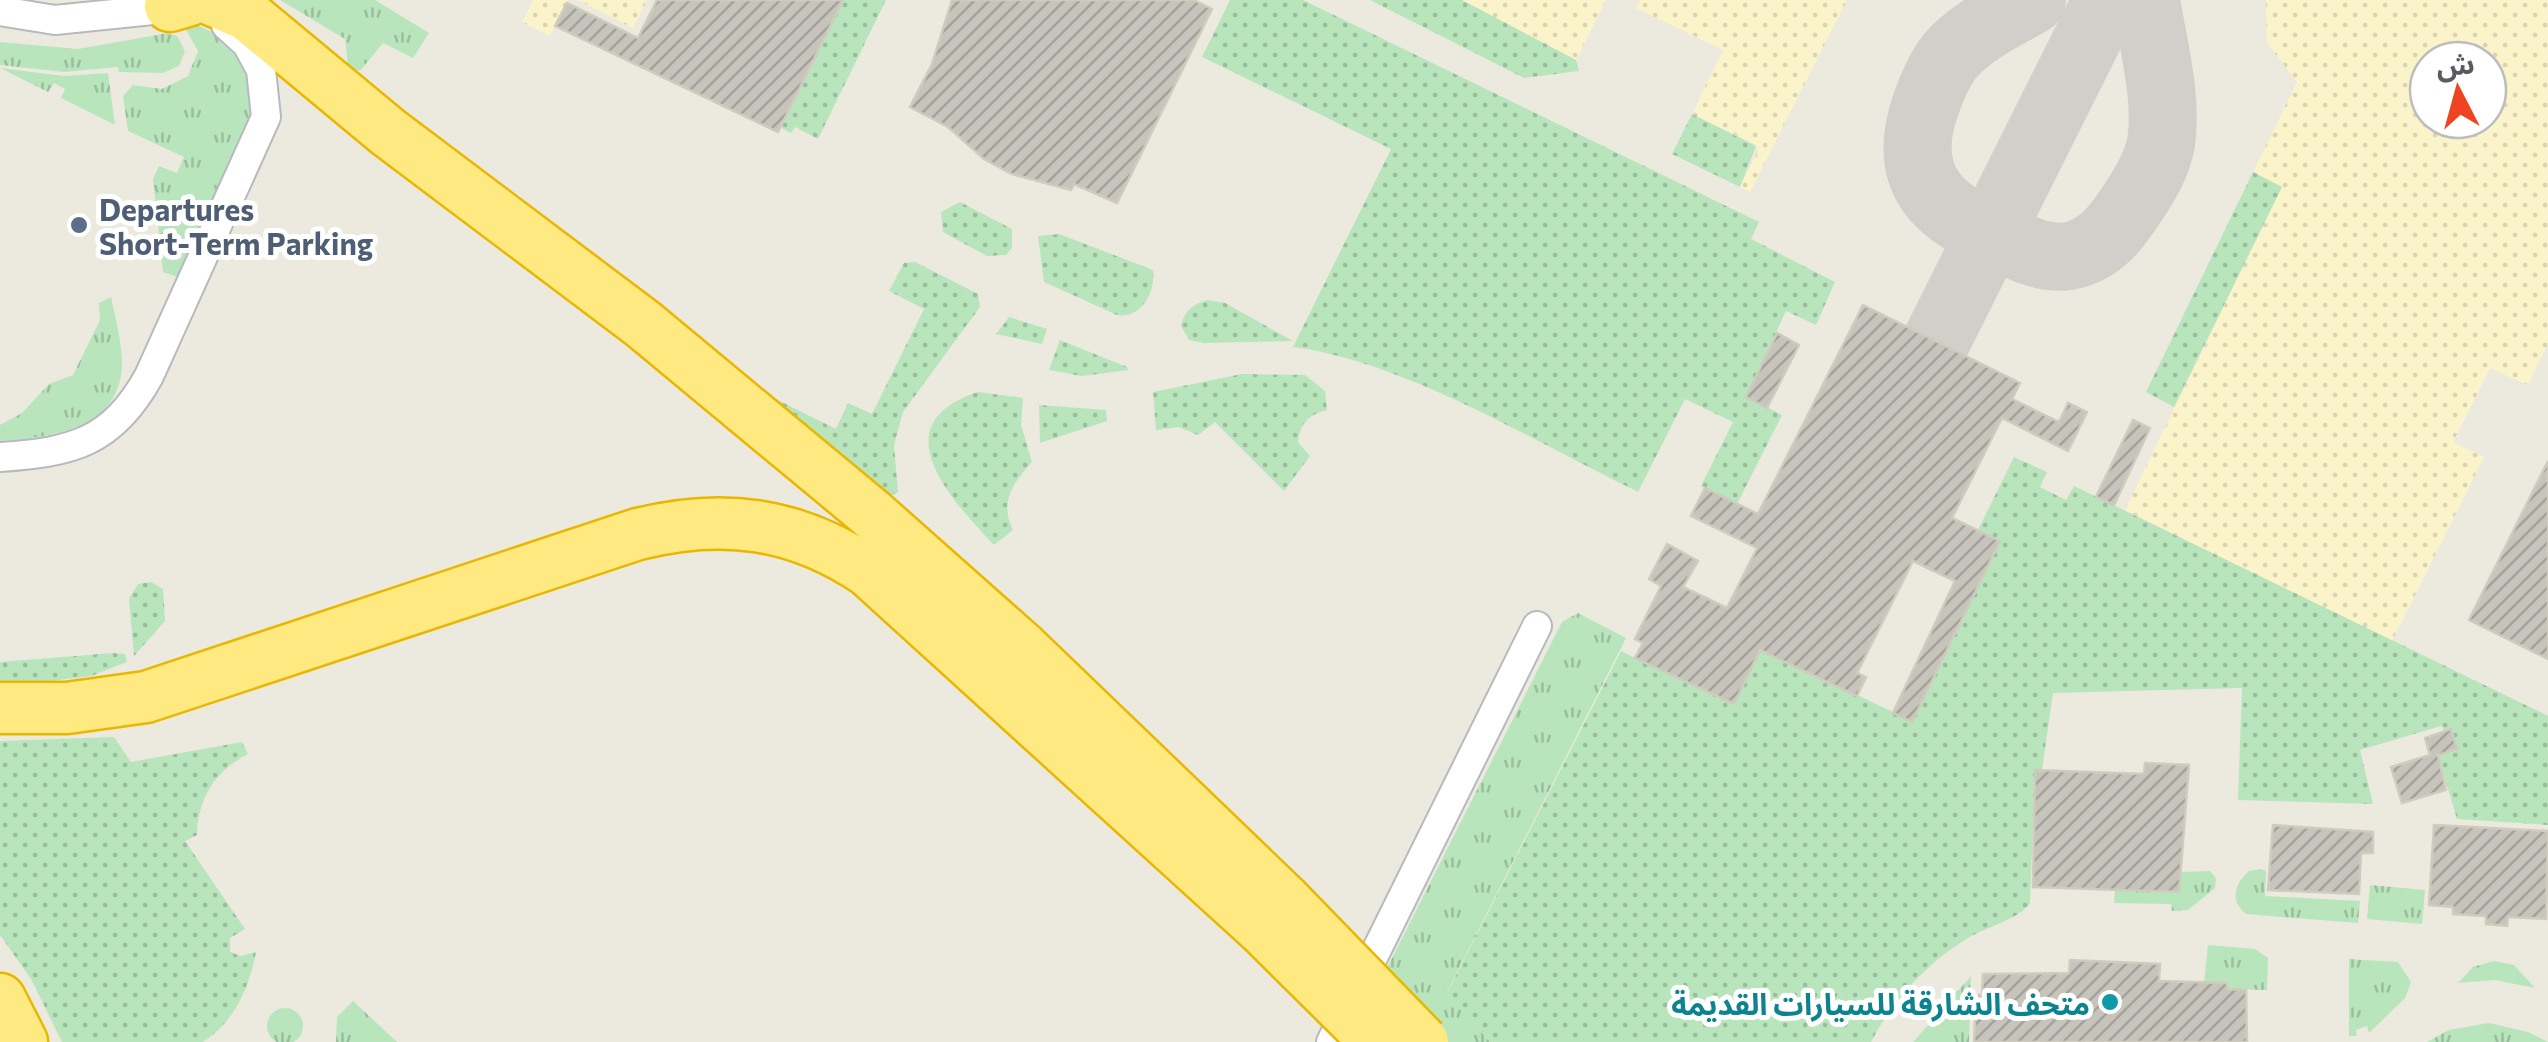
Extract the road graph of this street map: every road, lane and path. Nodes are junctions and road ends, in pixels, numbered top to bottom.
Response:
1 (191, 2) edge
2 (0, 11) edge
3 (0, 457) edge
4 (1537, 626) dead end
5 (0, 708) edge
6 (1274, 914) junction
7 (0, 999) edge
8 (22, 1042) edge
9 (1331, 1042) edge
10 (1376, 1042) edge
11 (1423, 1042) edge

1 - 2 street
1 - 3 street
1 - 6 highway
4 - 9 street
5 - 6 highway
6 - 10 highway, bridge
6 - 11 highway, bridge
7 - 8 highway

